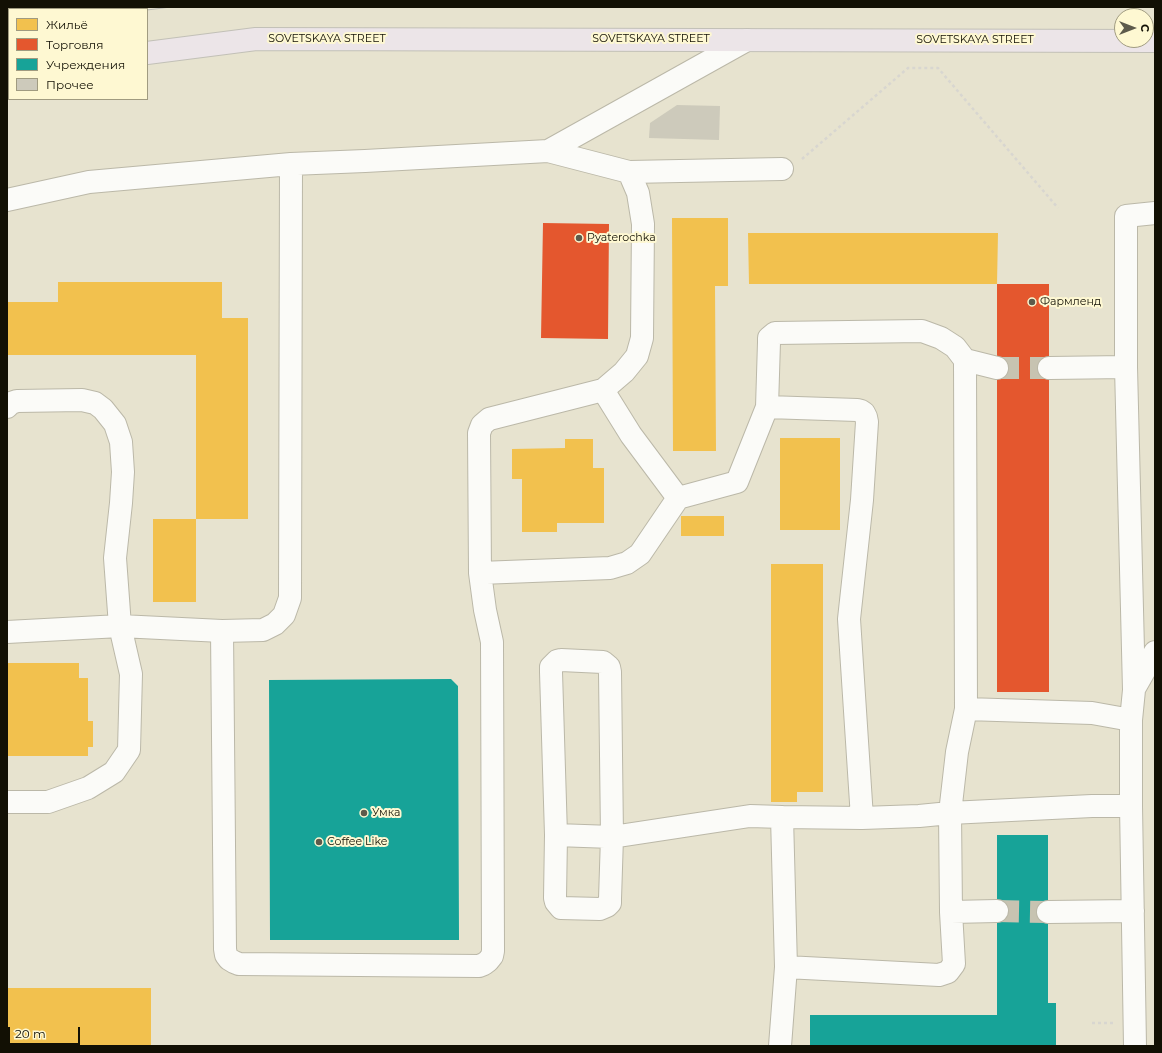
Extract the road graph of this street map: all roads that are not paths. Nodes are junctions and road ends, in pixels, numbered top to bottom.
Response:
1 (747, 40) junction
2 (1155, 41) edge
3 (148, 53) edge
4 (548, 151) junction
5 (291, 164) junction
6 (782, 169) road end
7 (629, 172) junction
8 (7, 200) edge
9 (1155, 213) edge
10 (965, 360) junction
11 (1126, 367) junction
12 (997, 368) tunnel mouth
13 (1049, 368) tunnel mouth
14 (603, 390) junction
15 (7, 407) edge
16 (767, 407) junction
17 (678, 498) junction
18 (480, 573) junction
19 (120, 626) junction
20 (222, 631) junction
21 (7, 632) edge
22 (1155, 652) edge
23 (1134, 690) junction
24 (966, 709) junction
25 (1131, 720) junction
26 (7, 802) edge
27 (1131, 806) junction
28 (950, 813) junction
29 (782, 817) junction
30 (862, 818) junction
31 (556, 835) junction
32 (612, 837) junction
33 (997, 911) tunnel mouth
34 (1133, 911) junction
35 (951, 912) junction
36 (1048, 912) tunnel mouth
37 (786, 967) junction
38 (780, 1046) edge
39 (1135, 1046) edge

1 - 2 main road, SOVETSKAYA STREET
1 - 3 main road, SOVETSKAYA STREET
1 - 4 street
4 - 5 street
4 - 7 street
5 - 8 street
5 - 20 street
6 - 7 street
7 - 14 street
9 - 11 street
10 - 12 street
10 - 16 street
10 - 24 street
11 - 13 street
11 - 23 street
14 - 17 street
14 - 18 street
15 - 19 street
16 - 17 street
16 - 30 street
17 - 18 street
18 - 20 street
19 - 20 street
19 - 21 street
19 - 26 street
22 - 23 street
23 - 25 street
24 - 25 street
24 - 28 street
25 - 27 street
27 - 28 street
27 - 34 street
28 - 30 street
28 - 35 street
29 - 30 street
29 - 32 street
29 - 37 street
31 - 32 street
31 - 32 street
31 - 32 street
33 - 35 street
34 - 36 street
34 - 39 street
35 - 37 street
37 - 38 street

